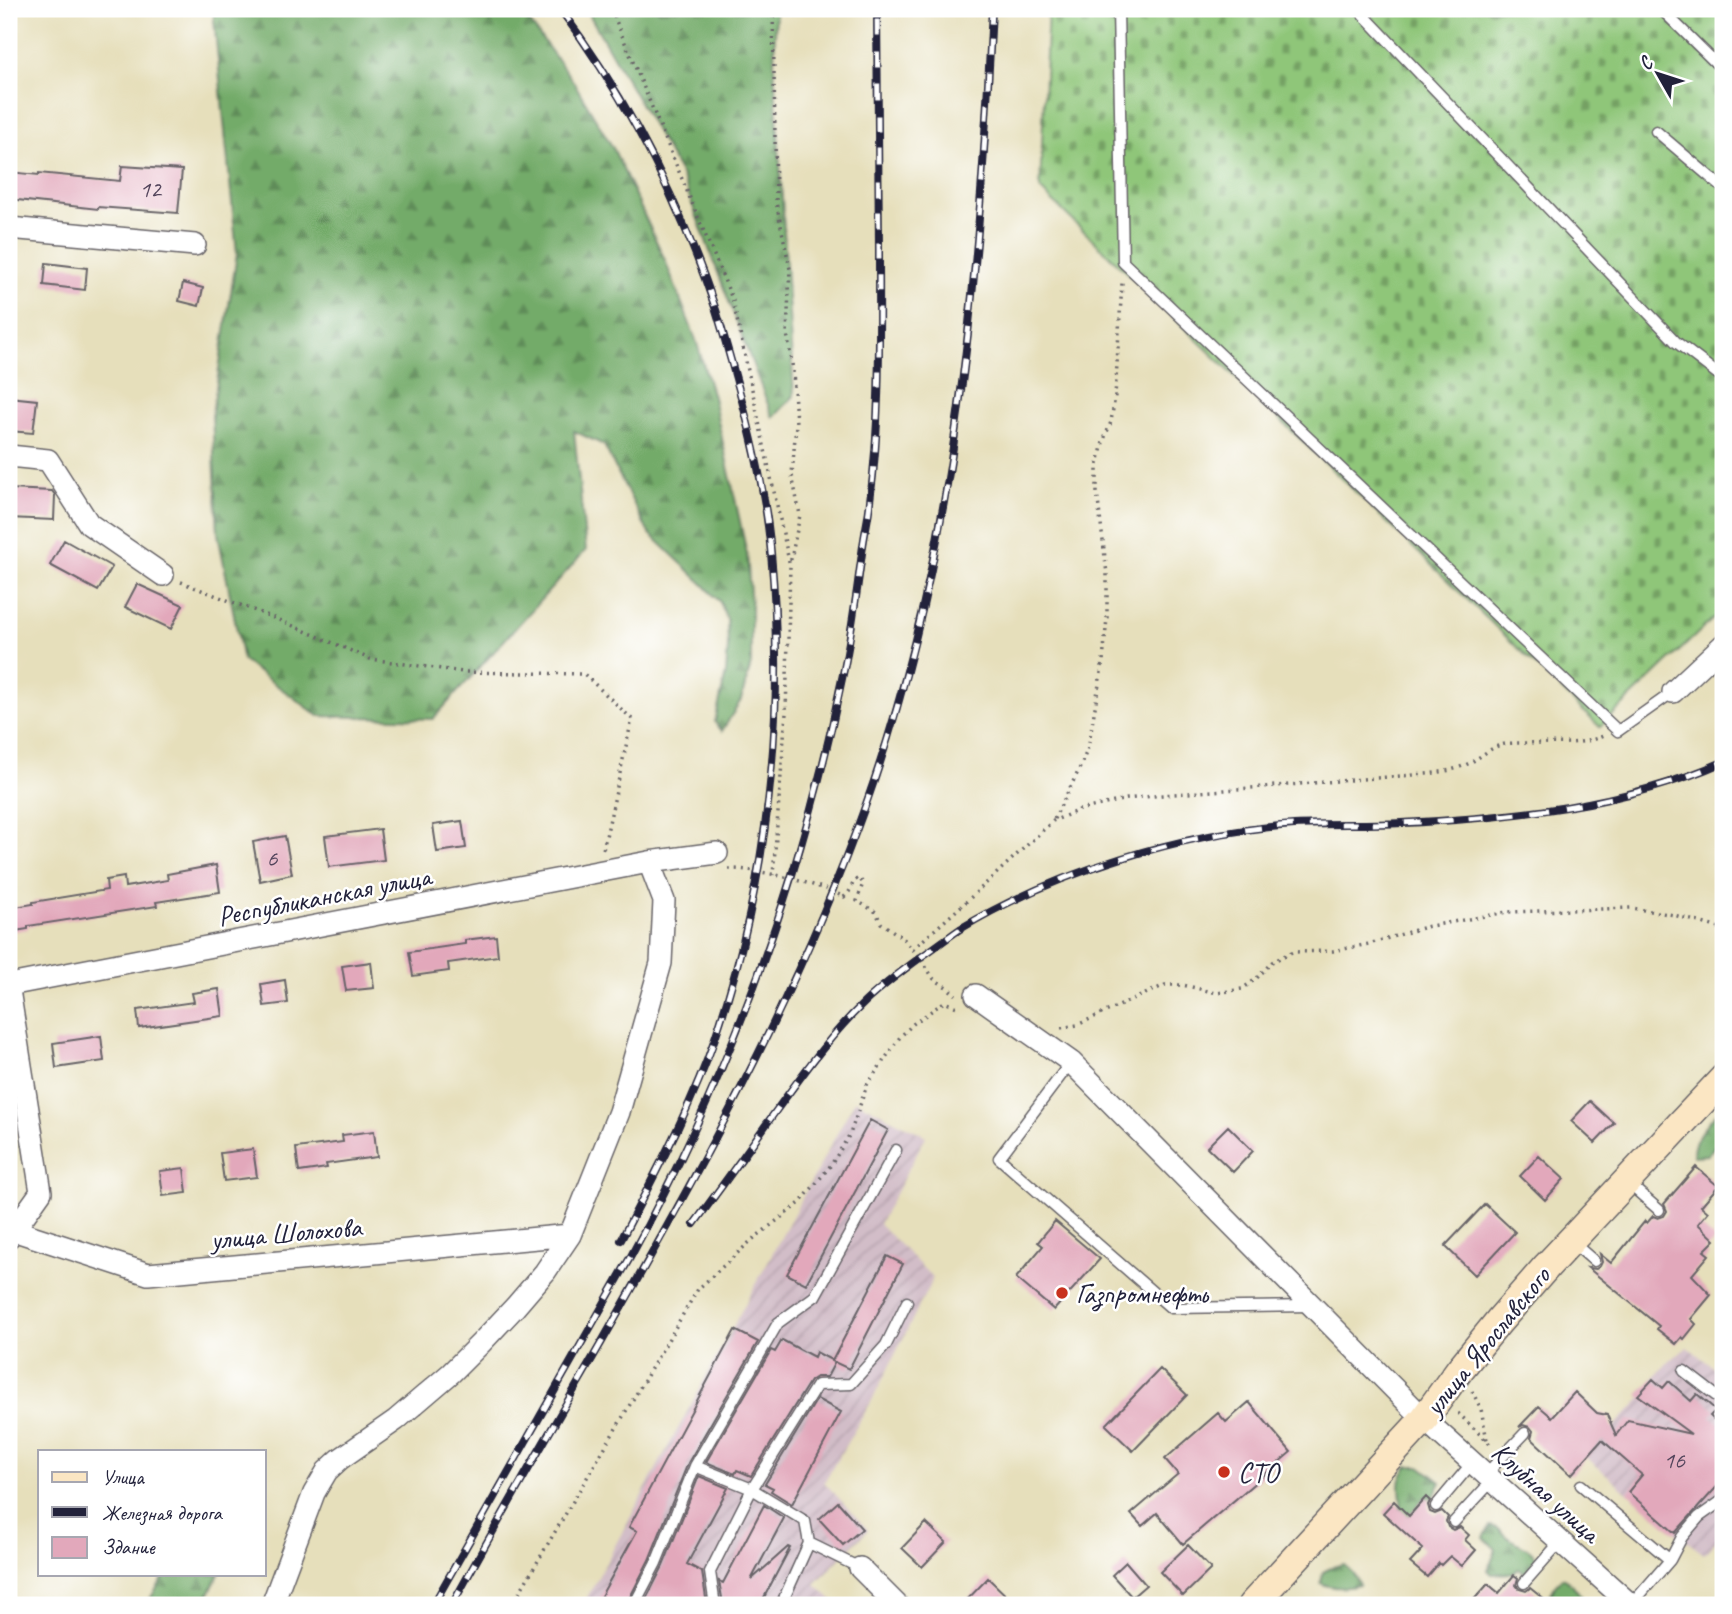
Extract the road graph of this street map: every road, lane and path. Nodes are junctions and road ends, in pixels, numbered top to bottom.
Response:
1 (612, 9) edge
2 (773, 9) edge
3 (1118, 9) edge
4 (1358, 9) edge
5 (1661, 9) edge
6 (1723, 70) edge
7 (1656, 131) dead end
8 (1723, 188) edge
9 (9, 228) edge
10 (195, 245) dead end
11 (1123, 262) junction
12 (1723, 378) edge
13 (9, 456) edge
14 (790, 566) junction
15 (163, 575) joint
16 (1723, 645) edge
17 (1673, 692) joint
18 (1618, 730) junction
19 (1053, 821) junction
20 (723, 861) joint
21 (649, 862) junction
22 (598, 871) junction
23 (773, 875) junction
24 (1723, 929) edge
25 (913, 949) junction
26 (9, 987) edge
27 (976, 995) joint
28 (957, 1007) dead end
29 (1021, 1027) junction
30 (1071, 1062) junction
31 (1723, 1079) edge
32 (896, 1150) dead end
33 (1627, 1182) junction
34 (1658, 1210) dead end
35 (11, 1234) edge
36 (570, 1235) junction
37 (1570, 1241) junction
38 (1594, 1261) dead end
39 (907, 1302) dead end
40 (1314, 1306) junction
41 (1460, 1369) junction
42 (1684, 1371) dead end
43 (1440, 1397) junction
44 (1723, 1401) edge
45 (1424, 1419) junction
46 (1525, 1433) dead end
47 (1488, 1443) junction
48 (1502, 1456) junction
49 (695, 1466) junction
50 (1483, 1473) junction
51 (1581, 1485) dead end
52 (752, 1489) junction
53 (1723, 1500) edge
54 (1436, 1506) dead end
55 (1454, 1522) dead end
56 (1560, 1542) junction
57 (809, 1543) junction
58 (1670, 1560) junction
59 (860, 1568) joint
60 (1524, 1583) dead end
61 (1626, 1604) edge
62 (272, 1605) edge
63 (512, 1605) edge
64 (634, 1605) edge
65 (711, 1605) edge
66 (781, 1605) edge
67 (897, 1605) edge
68 (1252, 1605) edge

1 - 14 path
2 - 14 path
3 - 11 lane
4 - 12 lane
5 - 6 lane
7 - 8 lane
9 - 10 street
11 - 18 lane
11 - 19 path
13 - 15 street
14 - 23 path
15 - 22 path
16 - 17 street
17 - 18 lane
18 - 19 path
19 - 25 path
20 - 21 street, Республиканская улица
20 - 23 path
21 - 22 street, Республиканская улица
21 - 36 street
22 - 26 street, Республиканская улица
23 - 25 path
24 - 29 path
25 - 27 path
26 - 35 street
27 - 29 street, Клубная улица
28 - 63 path
29 - 30 street, Клубная улица
30 - 40 street, Клубная улица
30 - 40 lane
31 - 33 street, улица Ярославского
32 - 49 lane
33 - 34 lane
33 - 37 street, улица Ярославского
35 - 36 street, улица Шолохова
36 - 62 street
37 - 38 lane
37 - 41 street, улица Ярославского
39 - 52 lane
40 - 45 street, Клубная улица
41 - 43 street, улица Ярославского
41 - 47 path
42 - 44 lane
43 - 45 street, улица Ярославского
43 - 47 path
45 - 50 street, Клубная улица
45 - 68 street, улица Ярославского
46 - 48 lane
47 - 48 path
48 - 50 lane
49 - 52 lane
49 - 64 lane
50 - 54 lane
50 - 55 lane
50 - 56 street, Клубная улица
51 - 58 lane
52 - 57 lane
52 - 65 lane
53 - 58 lane
56 - 60 lane
56 - 61 street, Клубная улица
57 - 59 lane
57 - 66 lane
58 - 61 lane
59 - 67 street

